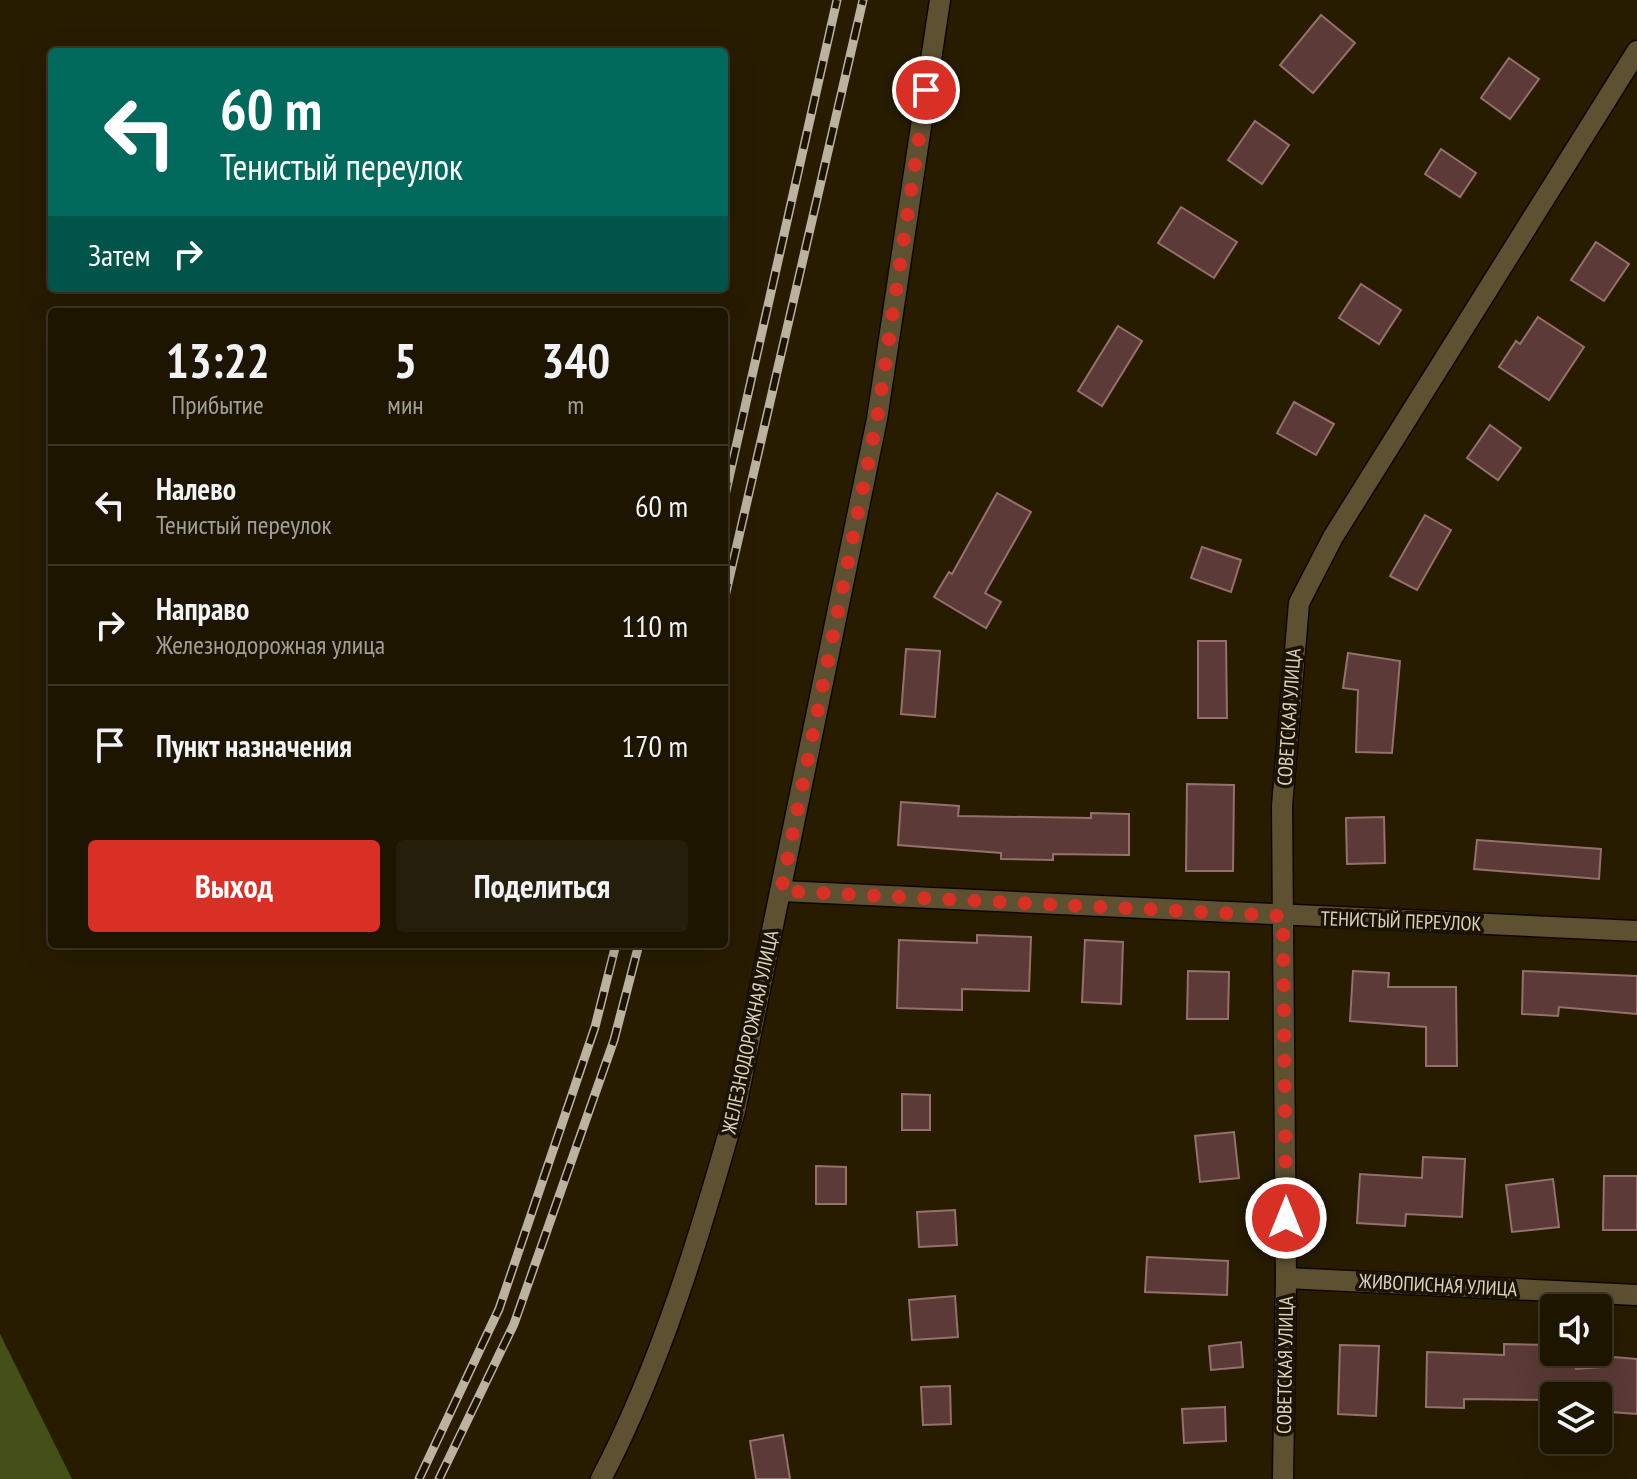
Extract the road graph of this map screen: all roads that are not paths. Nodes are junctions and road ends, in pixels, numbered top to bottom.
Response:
1 (940, 0) edge
2 (1637, 51) edge
3 (781, 891) junction
4 (1283, 916) junction
5 (1637, 931) edge
6 (1286, 1278) junction
7 (1637, 1295) edge
8 (601, 1479) edge
9 (1283, 1479) edge

1 - 3 street, ЖЕЛЕЗНОДОРОЖНАЯ УЛИЦА
2 - 4 street, СОВЕТСКАЯ УЛИЦА
3 - 4 street, ТЕНИСТЫЙ ПЕРЕУЛОК
3 - 8 street, ЖЕЛЕЗНОДОРОЖНАЯ УЛИЦА
4 - 5 street, ТЕНИСТЫЙ ПЕРЕУЛОК
4 - 6 street, СОВЕТСКАЯ УЛИЦА
6 - 7 street, ЖИВОПИСНАЯ УЛИЦА
6 - 9 street, СОВЕТСКАЯ УЛИЦА

